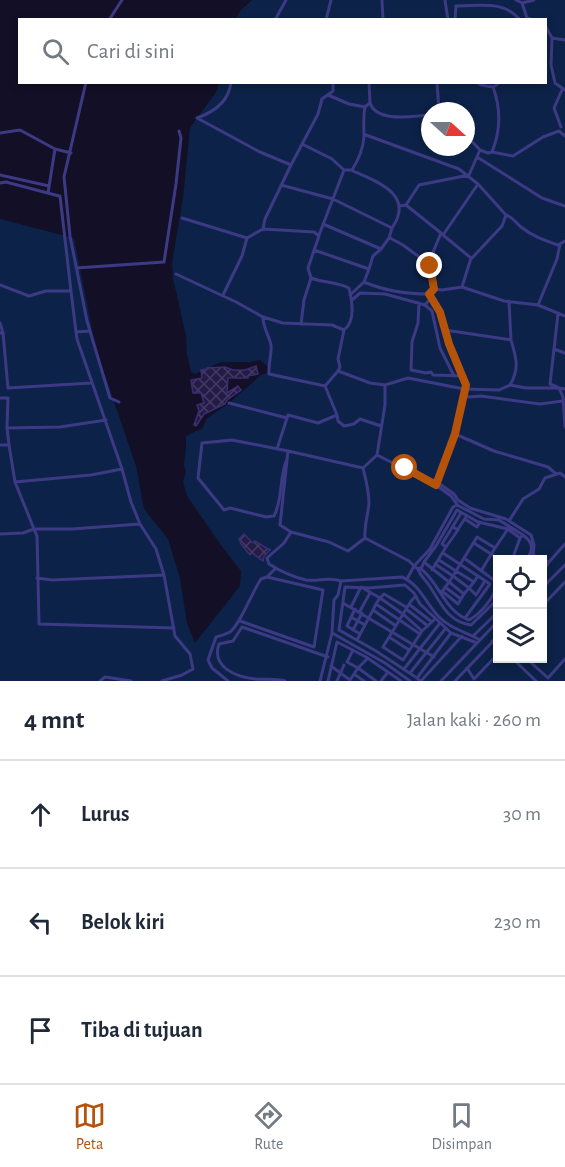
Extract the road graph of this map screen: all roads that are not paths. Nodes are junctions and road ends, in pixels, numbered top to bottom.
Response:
1 (122, 0) edge
2 (286, 0) edge
3 (331, 0) edge
4 (382, 0) edge
5 (445, 0) edge
6 (502, 0) edge
7 (516, 0) edge
8 (534, 0) edge
9 (522, 3) junction
10 (502, 5) junction
11 (110, 18) edge
12 (276, 18) edge
13 (326, 18) edge
14 (384, 18) edge
15 (448, 18) edge
16 (454, 18) edge
17 (519, 18) edge
18 (528, 18) edge
19 (547, 29) edge
20 (552, 38) junction
21 (565, 40) edge
22 (551, 65) junction
23 (547, 66) edge
24 (87, 84) edge
25 (230, 84) edge
26 (333, 84) edge
27 (369, 84) edge
28 (437, 84) edge
29 (479, 84) edge
30 (498, 84) edge
31 (493, 87) junction
32 (564, 90) edge
33 (328, 95) junction
34 (438, 102) edge
35 (370, 103) junction
36 (365, 107) junction
37 (421, 115) edge
38 (561, 127) dead end
39 (179, 131) dead end
40 (0, 132) edge
41 (364, 136) junction
42 (565, 136) edge
43 (302, 144) junction
44 (475, 145) edge
45 (55, 149) junction
46 (480, 150) junction
47 (492, 152) junction
48 (70, 153) junction
49 (477, 157) junction
50 (291, 165) junction
51 (344, 170) junction
52 (352, 170) junction
53 (0, 175) edge
54 (469, 175) junction
55 (0, 183) edge
56 (478, 184) junction
57 (281, 185) junction
58 (49, 186) junction
59 (48, 193) junction
60 (60, 196) junction
61 (66, 197) junction
62 (333, 200) junction
63 (406, 205) junction
64 (399, 206) junction
65 (565, 206) edge
66 (506, 215) junction
67 (182, 218) dead end
68 (323, 224) junction
69 (392, 228) junction
70 (263, 229) junction
71 (442, 234) junction
72 (319, 236) junction
73 (247, 238) junction
74 (389, 238) junction
75 (565, 241) edge
76 (560, 244) junction
77 (381, 249) junction
78 (314, 250) junction
79 (471, 258) junction
80 (426, 262) junction
81 (76, 268) junction
82 (369, 269) junction
83 (176, 274) dead end
84 (310, 278) junction
85 (364, 282) junction
86 (0, 285) edge
87 (462, 287) junction
88 (434, 289) junction
89 (71, 291) junction
90 (223, 295) junction
91 (350, 295) junction
92 (430, 296) junction
93 (352, 300) junction
94 (509, 300) junction
95 (419, 303) junction
96 (425, 305) junction
97 (538, 305) junction
98 (558, 314) junction
99 (565, 316) edge
100 (262, 318) junction
101 (0, 323) edge
102 (302, 324) junction
103 (344, 330) junction
104 (445, 330) junction
105 (90, 331) junction
106 (76, 332) junction
107 (1, 333) edge
108 (511, 340) junction
109 (554, 349) junction
110 (565, 353) edge
111 (338, 371) junction
112 (463, 376) junction
113 (454, 377) junction
114 (91, 383) junction
115 (385, 385) junction
116 (510, 385) junction
117 (325, 386) junction
118 (559, 388) junction
119 (464, 389) junction
120 (565, 389) edge
121 (464, 395) junction
122 (0, 398) edge
123 (563, 401) junction
124 (119, 402) dead end
125 (229, 403) dead end
126 (337, 415) junction
127 (288, 418) junction
128 (106, 420) junction
129 (381, 426) junction
130 (565, 427) edge
131 (7, 428) junction
132 (455, 434) junction
133 (0, 445) edge
134 (9, 445) junction
135 (277, 449) junction
136 (288, 451) junction
137 (377, 455) junction
138 (287, 459) junction
139 (363, 468) junction
140 (565, 469) edge
141 (122, 470) junction
142 (558, 473) junction
143 (565, 477) edge
144 (15, 482) junction
145 (436, 484) junction
146 (457, 505) junction
147 (461, 513) junction
148 (466, 517) junction
149 (509, 521) junction
150 (140, 524) junction
151 (453, 527) junction
152 (34, 529) junction
153 (508, 529) junction
154 (458, 530) junction
155 (291, 532) junction
156 (0, 534) edge
157 (522, 536) junction
158 (365, 538) junction
159 (474, 543) junction
160 (565, 544) edge
161 (447, 547) junction
162 (495, 548) junction
163 (443, 553) junction
164 (492, 554) junction
165 (514, 555) edge
166 (529, 555) edge
167 (464, 558) junction
168 (439, 560) junction
169 (424, 561) junction
170 (435, 564) junction
171 (460, 564) junction
172 (548, 564) joint
173 (565, 565) edge
174 (276, 568) junction
175 (418, 568) junction
176 (561, 569) junction
177 (432, 570) junction
178 (456, 571) junction
179 (482, 571) junction
180 (565, 574) edge
181 (164, 575) junction
182 (453, 576) junction
183 (478, 576) junction
184 (267, 577) junction
185 (37, 578) junction
186 (406, 579) junction
187 (493, 580) edge
188 (341, 581) junction
189 (485, 581) junction
190 (449, 582) junction
191 (474, 582) junction
192 (565, 582) edge
193 (547, 584) edge
194 (405, 585) junction
195 (361, 587) junction
196 (445, 587) junction
197 (469, 588) junction
198 (441, 592) junction
199 (370, 593) junction
200 (465, 594) junction
201 (493, 595) edge
202 (416, 596) junction
203 (380, 598) junction
204 (461, 599) junction
205 (547, 602) edge
206 (342, 603) junction
207 (376, 604) junction
208 (458, 604) junction
209 (493, 604) edge
210 (407, 607) junction
211 (353, 608) junction
212 (373, 610) junction
213 (454, 611) junction
214 (361, 612) junction
215 (403, 614) junction
216 (351, 617) junction
217 (369, 617) junction
218 (493, 617) edge
219 (465, 618) junction
220 (399, 620) junction
221 (434, 620) junction
222 (240, 621) junction
223 (358, 621) junction
224 (440, 623) junction
225 (365, 625) junction
226 (396, 626) junction
227 (428, 626) junction
228 (493, 626) edge
229 (174, 628) junction
230 (446, 628) junction
231 (353, 630) junction
232 (392, 631) junction
233 (332, 633) junction
234 (421, 633) junction
235 (451, 633) junction
236 (360, 634) junction
237 (462, 636) junction
238 (473, 636) junction
239 (388, 637) junction
240 (429, 637) junction
241 (448, 637) junction
242 (357, 640) junction
243 (435, 641) junction
244 (479, 641) junction
245 (492, 641) edge
246 (456, 643) junction
247 (413, 644) junction
248 (420, 648) junction
249 (353, 650) junction
250 (409, 650) junction
251 (426, 652) junction
252 (328, 657) junction
253 (434, 657) junction
254 (368, 658) junction
255 (493, 659) edge
256 (565, 659) edge
257 (332, 663) junction
258 (345, 663) junction
259 (517, 663) edge
260 (531, 663) edge
261 (358, 668) junction
262 (467, 668) junction
263 (404, 669) junction
264 (388, 672) junction
265 (341, 673) junction
266 (354, 674) junction
267 (417, 677) edge
268 (474, 680) edge
269 (547, 680) edge
270 (100, 681) edge
271 (130, 681) edge
272 (162, 681) edge
273 (228, 681) edge
274 (285, 681) edge
275 (320, 681) edge
276 (328, 681) edge
277 (337, 681) edge
278 (351, 681) edge
279 (363, 681) edge
280 (376, 681) edge
281 (381, 681) edge
282 (401, 681) edge
283 (410, 681) edge
284 (441, 681) edge
285 (455, 681) edge
286 (536, 681) edge

1 - 11 lane
2 - 12 lane
3 - 13 lane
4 - 14 lane
5 - 15 lane
6 - 10 lane
7 - 9 lane
8 - 9 lane
9 - 18 lane
10 - 16 lane
10 - 17 lane
19 - 20 lane
20 - 21 lane
20 - 22 lane
22 - 23 lane
22 - 32 lane
24 - 48 lane
25 - 50 lane
26 - 33 lane
27 - 35 lane
28 - 34 lane
29 - 31 lane
30 - 31 lane
31 - 47 lane
32 - 38 lane
33 - 36 lane
33 - 43 lane
35 - 36 lane
35 - 37 lane
36 - 41 lane
39 - 81 lane
40 - 45 lane
41 - 52 lane
41 - 54 lane
42 - 47 lane
43 - 50 lane
43 - 51 lane
44 - 46 lane
45 - 48 lane
45 - 58 lane
46 - 47 lane
46 - 49 lane
48 - 61 lane
49 - 54 lane
49 - 65 lane
50 - 57 lane
51 - 52 lane
51 - 62 lane
52 - 64 lane
53 - 58 lane
54 - 56 lane
54 - 63 lane
55 - 59 lane
56 - 66 lane
56 - 71 lane
57 - 62 lane
57 - 70 lane
58 - 59 lane
59 - 60 lane
60 - 61 lane
60 - 89 lane
61 - 81 lane
62 - 68 lane
62 - 69 lane
63 - 64 lane
63 - 71 lane
64 - 69 lane
66 - 76 lane
66 - 79 lane
67 - 73 lane
68 - 72 lane
68 - 77 lane
69 - 74 lane
70 - 72 lane
70 - 73 lane
71 - 79 lane
71 - 80 lane
72 - 78 lane
73 - 90 lane
74 - 77 lane
74 - 80 lane
75 - 76 lane
76 - 97 lane
77 - 82 lane
78 - 82 lane
78 - 84 lane
79 - 87 lane
80 - 88 lane
81 - 105 lane
82 - 85 lane
83 - 90 lane
84 - 91 lane
84 - 102 lane
85 - 91 lane
85 - 92 lane
86 - 89 lane
87 - 88 lane
87 - 94 lane
88 - 92 lane
89 - 106 lane
90 - 100 lane
91 - 93 lane
92 - 96 lane
92 - 104 lane
93 - 95 lane
93 - 103 lane
94 - 97 lane
94 - 108 lane
95 - 96 lane
95 - 113 lane
96 - 113 lane
97 - 98 lane
98 - 99 lane
98 - 109 lane
100 - 102 lane
100 - 117 lane
101 - 107 lane
102 - 103 lane
103 - 111 lane
104 - 108 lane
104 - 112 lane
105 - 106 lane
105 - 124 lane
106 - 114 lane
107 - 114 lane
108 - 116 lane
109 - 110 lane
109 - 118 lane
111 - 115 lane
111 - 117 lane
112 - 113 lane
112 - 119 lane
114 - 128 lane
115 - 119 lane
115 - 129 lane
116 - 118 lane
116 - 119 lane
117 - 126 lane
118 - 120 lane
118 - 123 lane
119 - 121 lane
121 - 123 lane
121 - 132 lane
122 - 131 lane
123 - 130 lane
125 - 127 lane
126 - 127 lane
126 - 129 lane
127 - 135 lane
128 - 131 lane
128 - 141 lane
129 - 137 lane
131 - 134 lane
132 - 142 lane
132 - 145 lane
133 - 134 lane
134 - 144 lane
135 - 136 lane
135 - 138 lane
136 - 138 lane
136 - 139 lane
137 - 139 lane
137 - 145 lane
138 - 155 lane
139 - 158 lane
140 - 142 lane
141 - 144 lane
141 - 150 lane
142 - 143 lane
142 - 149 lane
144 - 152 lane
145 - 146 lane
145 - 149 lane
146 - 157 lane
146 - 175 lane
147 - 148 lane
147 - 151 lane
147 - 169 lane
148 - 153 lane
148 - 154 lane
149 - 172 lane
150 - 152 lane
150 - 181 lane
151 - 154 lane
151 - 161 lane
152 - 156 lane
152 - 185 lane
153 - 157 lane
153 - 162 lane
154 - 161 lane
155 - 158 lane
155 - 174 lane
157 - 165 lane
157 - 166 lane
158 - 175 lane
159 - 162 lane
159 - 164 lane
159 - 167 lane
160 - 172 lane
161 - 163 lane
162 - 164 lane
163 - 168 lane
163 - 171 lane
164 - 179 lane
167 - 171 lane
167 - 179 lane
168 - 170 lane
168 - 178 lane
169 - 175 lane
169 - 177 lane
170 - 177 lane
170 - 182 lane
171 - 178 lane
171 - 183 lane
173 - 176 lane
174 - 184 lane
174 - 188 lane
175 - 186 lane
175 - 198 lane
175 - 209 lane
176 - 180 lane
176 - 193 lane
177 - 190 lane
178 - 182 lane
178 - 191 lane
179 - 187 lane
181 - 185 lane
181 - 229 lane
182 - 190 lane
182 - 197 lane
183 - 189 lane
183 - 191 lane
184 - 222 lane
184 - 222 lane
185 - 229 lane
186 - 188 lane
186 - 194 lane
186 - 238 lane
188 - 233 lane
189 - 197 lane
189 - 219 lane
190 - 196 lane
190 - 200 lane
191 - 197 lane
192 - 205 lane
194 - 195 lane
194 - 202 lane
195 - 199 lane
195 - 206 lane
195 - 211 lane
196 - 198 lane
196 - 204 lane
197 - 200 lane
198 - 208 lane
198 - 213 lane
199 - 203 lane
199 - 214 lane
200 - 204 lane
201 - 219 lane
202 - 210 lane
202 - 221 lane
203 - 207 lane
203 - 210 lane
203 - 215 lane
204 - 208 lane
206 - 211 lane
206 - 242 lane
207 - 212 lane
207 - 220 lane
208 - 213 lane
210 - 215 lane
210 - 221 lane
210 - 227 lane
211 - 214 lane
211 - 216 lane
212 - 217 lane
212 - 226 lane
213 - 219 lane
214 - 217 lane
214 - 223 lane
215 - 220 lane
215 - 234 lane
216 - 223 lane
216 - 231 lane
217 - 225 lane
217 - 232 lane
218 - 238 lane
220 - 226 lane
220 - 234 lane
221 - 224 lane
221 - 227 lane
222 - 273 lane
223 - 225 lane
223 - 231 lane
224 - 230 lane
224 - 240 lane
225 - 236 lane
226 - 232 lane
227 - 234 lane
228 - 244 lane
229 - 272 lane
230 - 235 lane
230 - 243 lane
231 - 236 lane
232 - 239 lane
232 - 247 lane
233 - 252 lane
233 - 283 lane
234 - 247 lane
235 - 237 lane
235 - 241 lane
236 - 242 lane
237 - 244 lane
237 - 246 lane
238 - 244 lane
239 - 250 lane
239 - 250 lane
240 - 243 lane
240 - 248 lane
241 - 246 lane
241 - 253 lane
242 - 263 lane
243 - 251 lane
244 - 284 lane
245 - 262 lane
246 - 267 lane
247 - 248 lane
247 - 250 lane
248 - 251 lane
248 - 263 lane
249 - 254 lane
249 - 257 lane
249 - 258 lane
251 - 253 lane
251 - 267 lane
252 - 274 lane
252 - 275 lane
253 - 267 lane
254 - 261 lane
254 - 264 lane
255 - 268 lane
256 - 269 lane
257 - 258 lane
257 - 265 lane
257 - 276 lane
258 - 261 lane
258 - 265 lane
259 - 286 lane
260 - 269 lane
261 - 266 lane
261 - 280 lane
262 - 268 lane
262 - 285 lane
263 - 267 lane
264 - 281 lane
264 - 282 lane
265 - 277 lane
265 - 278 lane
266 - 278 lane
266 - 279 lane
270 - 271 lane

